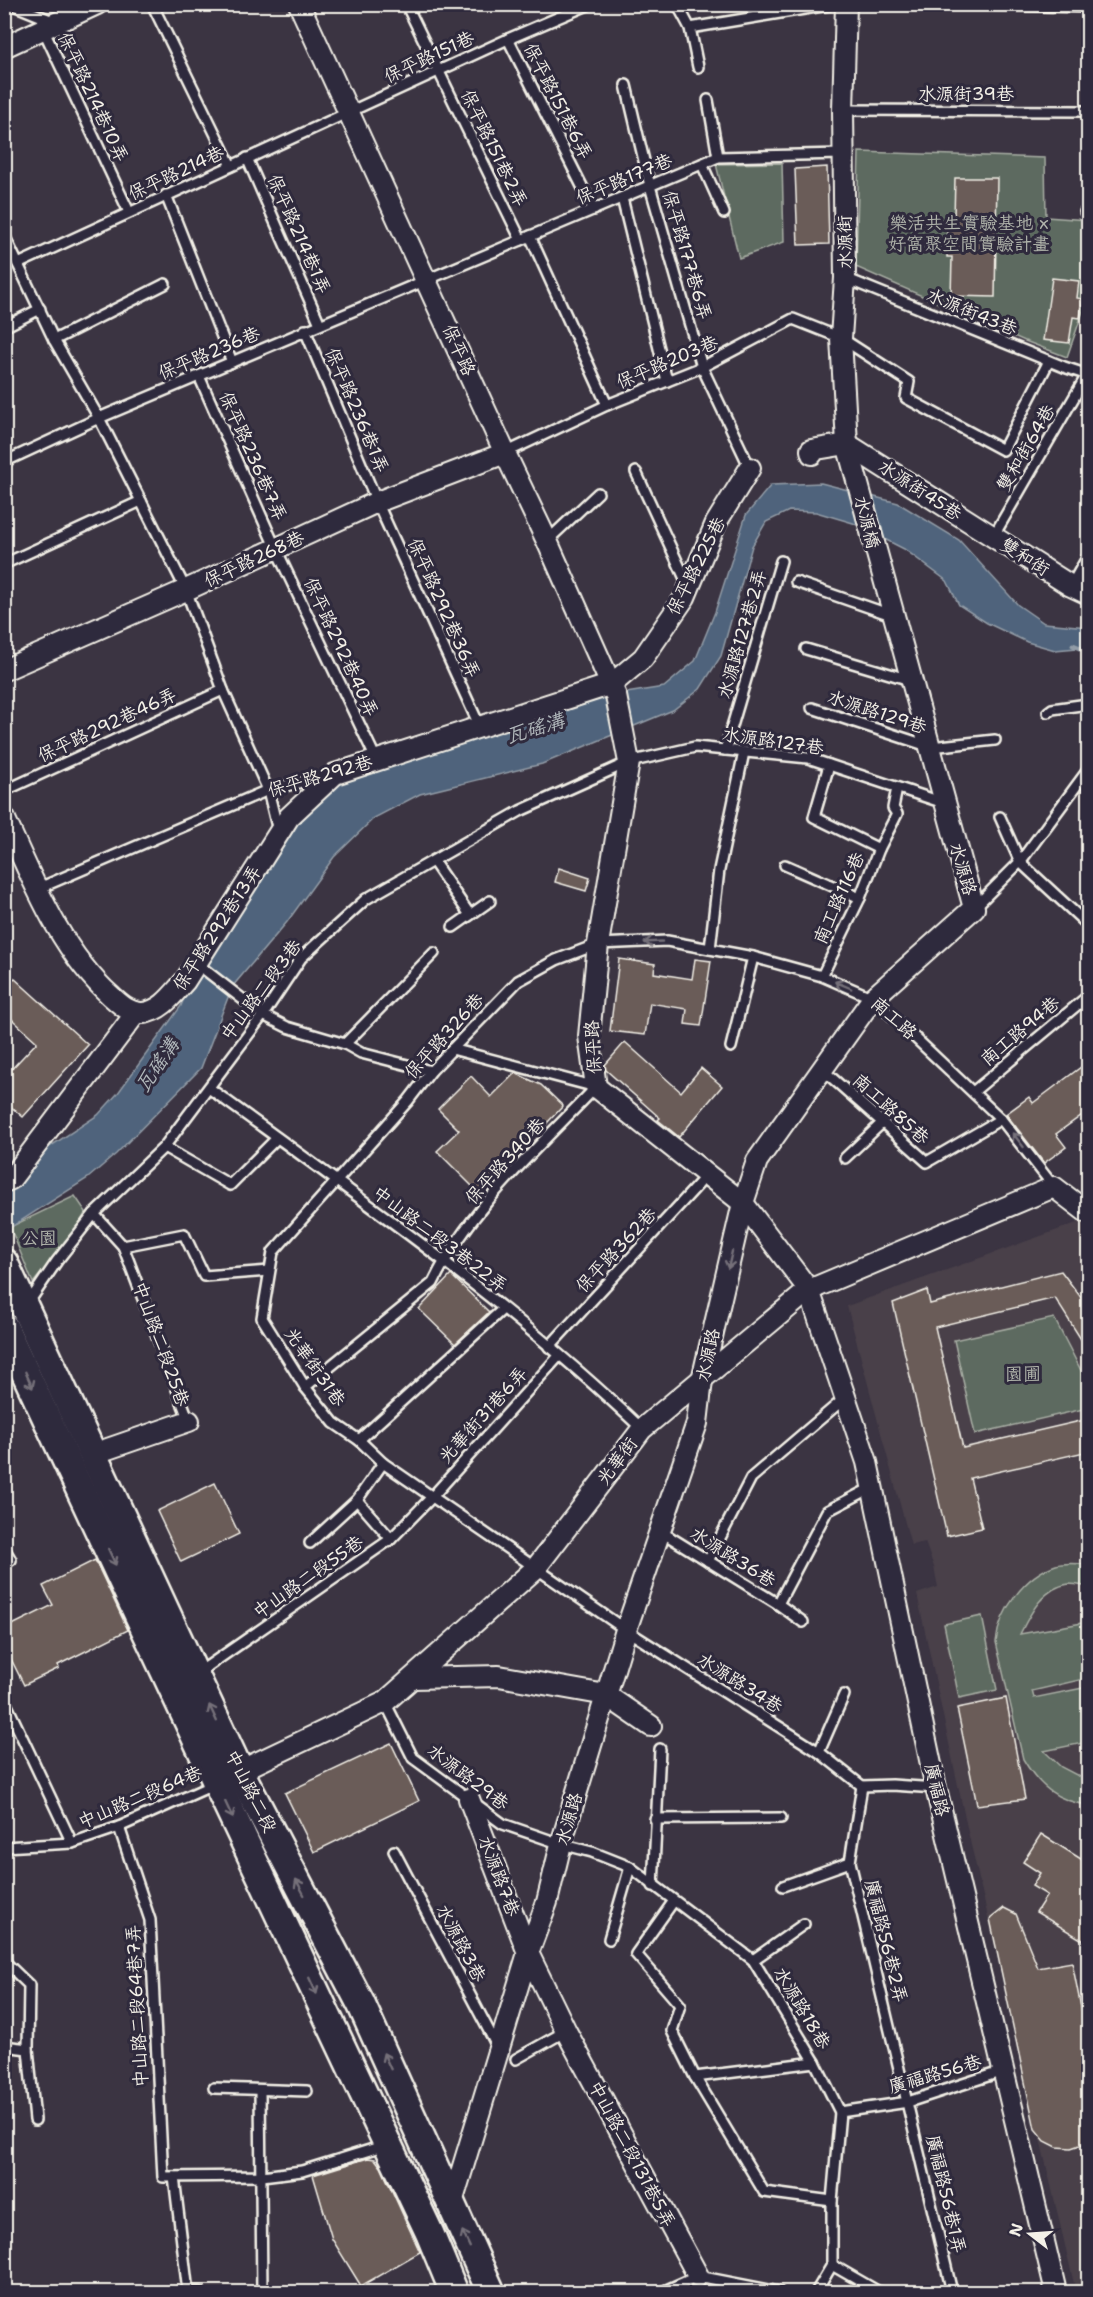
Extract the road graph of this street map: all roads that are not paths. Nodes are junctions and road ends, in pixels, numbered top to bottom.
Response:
1 (11, 4) edge
2 (152, 4) edge
3 (299, 4) edge
4 (406, 4) edge
5 (590, 4) edge
6 (677, 4) edge
7 (835, 4) edge
8 (846, 4) edge
9 (948, 4) edge
10 (95, 5) edge
11 (1089, 7) edge
12 (50, 26) junction
13 (690, 28) junction
14 (508, 39) junction
15 (4, 47) edge
16 (698, 67) dead end
17 (437, 71) junction
18 (626, 85) dead end
19 (708, 100) dead end
20 (843, 110) junction
21 (1089, 111) edge
22 (349, 113) junction
23 (843, 154) junction
24 (248, 158) junction
25 (718, 158) junction
26 (702, 164) junction
27 (231, 166) junction
28 (650, 186) junction
29 (166, 195) junction
30 (622, 198) junction
31 (594, 210) junction
32 (129, 212) junction
33 (724, 213) dead end
34 (4, 235) edge
35 (526, 238) junction
36 (18, 264) junction
37 (845, 278) junction
38 (428, 281) junction
39 (165, 284) dead end
40 (40, 309) junction
41 (320, 324) junction
42 (4, 327) edge
43 (305, 330) junction
44 (841, 338) junction
45 (54, 340) junction
46 (1049, 361) junction
47 (232, 362) junction
48 (702, 368) junction
49 (1088, 375) edge
50 (199, 376) junction
51 (667, 381) junction
52 (606, 405) junction
53 (99, 418) junction
54 (847, 444) junction
55 (505, 453) junction
56 (812, 453) dead end
57 (4, 462) edge
58 (750, 468) joint
59 (636, 472) dead end
60 (856, 479) joint
61 (598, 493) dead end
62 (141, 501) junction
63 (377, 502) junction
64 (993, 537) junction
65 (547, 541) junction
66 (276, 549) junction
67 (1089, 556) edge
68 (781, 561) dead end
69 (4, 564) edge
70 (879, 566) joint
71 (796, 582) dead end
72 (689, 588) junction
73 (186, 590) junction
74 (1080, 590) edge
75 (894, 616) junction
76 (807, 649) dead end
77 (4, 670) edge
78 (912, 681) junction
79 (223, 690) junction
80 (614, 690) junction
81 (1089, 704) edge
82 (812, 708) dead end
83 (1047, 712) dead end
84 (480, 727) junction
85 (995, 740) dead end
86 (931, 747) junction
87 (725, 750) junction
88 (744, 752) junction
89 (628, 755) junction
90 (376, 759) junction
91 (828, 765) junction
92 (1089, 770) edge
93 (335, 774) junction
94 (897, 788) junction
95 (268, 790) junction
96 (4, 791) edge
97 (944, 803) junction
98 (4, 817) edge
99 (1000, 817) dead end
100 (279, 833) junction
101 (879, 849) junction
102 (433, 861) junction
103 (1020, 862) junction
104 (785, 866) dead end
105 (37, 889) junction
106 (860, 898) junction
107 (490, 901) dead end
108 (974, 908) junction
109 (470, 915) junction
110 (1089, 925) edge
111 (453, 927) dead end
112 (598, 944) junction
113 (710, 949) junction
114 (434, 953) dead end
115 (753, 957) junction
116 (196, 963) junction
117 (822, 976) junction
118 (1089, 996) edge
119 (873, 998) junction
120 (136, 1013) junction
121 (263, 1015) junction
122 (345, 1044) junction
123 (730, 1047) dead end
124 (452, 1049) junction
125 (823, 1070) junction
126 (431, 1071) junction
127 (596, 1087) junction
128 (208, 1088) junction
129 (973, 1092) junction
130 (1001, 1119) junction
131 (882, 1123) junction
132 (277, 1138) junction
133 (164, 1147) junction
134 (845, 1158) dead end
135 (707, 1175) junction
136 (336, 1181) junction
137 (4, 1182) edge
138 (1054, 1186) junction
139 (743, 1203) junction
140 (1089, 1213) edge
141 (94, 1214) junction
142 (123, 1246) junction
143 (444, 1261) junction
144 (269, 1271) junction
145 (809, 1290) junction
146 (503, 1309) junction
147 (13, 1315) edge
148 (549, 1347) junction
149 (559, 1356) junction
150 (702, 1380) junction
151 (304, 1387) junction
152 (846, 1397) junction
153 (189, 1421) joint
154 (642, 1429) junction
155 (359, 1440) junction
156 (93, 1454) junction
157 (383, 1463) junction
158 (873, 1487) junction
159 (432, 1497) junction
160 (357, 1500) junction
161 (660, 1531) junction
162 (391, 1539) junction
163 (310, 1543) dead end
164 (4, 1548) edge
165 (11, 1560) dead end
166 (708, 1561) junction
167 (535, 1569) junction
168 (778, 1604) junction
169 (803, 1623) dead end
170 (626, 1630) junction
171 (195, 1675) junction
172 (412, 1678) junction
173 (606, 1695) junction
174 (844, 1695) dead end
175 (4, 1699) edge
176 (385, 1702) junction
177 (651, 1725) dead end
178 (660, 1749) dead end
179 (819, 1752) junction
180 (228, 1777) junction
181 (862, 1786) junction
182 (936, 1788) junction
183 (469, 1799) junction
184 (781, 1818) dead end
185 (656, 1819) junction
186 (119, 1827) junction
187 (72, 1843) junction
188 (561, 1844) junction
189 (4, 1847) edge
190 (394, 1851) dead end
191 (850, 1862) junction
192 (630, 1867) junction
193 (653, 1886) junction
194 (783, 1886) dead end
195 (674, 1902) junction
196 (804, 1924) dead end
197 (609, 1939) dead end
198 (528, 1953) junction
199 (753, 1960) junction
200 (4, 1961) edge
201 (567, 2031) junction
202 (4, 2046) edge
203 (28, 2049) junction
204 (507, 2054) junction
205 (815, 2062) junction
206 (1003, 2071) junction
207 (695, 2077) junction
208 (214, 2088) dead end
209 (260, 2090) junction
210 (307, 2091) dead end
211 (908, 2102) junction
212 (840, 2112) junction
213 (35, 2120) dead end
214 (388, 2144) junction
215 (261, 2176) junction
216 (174, 2177) junction
217 (832, 2201) junction
218 (451, 2206) junction
219 (832, 2265) junction
220 (698, 2276) junction
221 (188, 2292) edge
222 (200, 2292) edge
223 (262, 2292) edge
224 (454, 2292) edge
225 (491, 2292) edge
226 (662, 2292) edge
227 (779, 2292) edge
228 (816, 2292) edge
229 (879, 2292) edge
230 (952, 2292) edge
231 (1056, 2292) edge

1 - 12 lane
2 - 27 lane
3 - 22 street, 保平路
4 - 17 lane, 保平路151巷2弄
5 - 14 lane, 保平路151巷
6 - 13 lane
7 - 13 lane
8 - 20 street, 水源街
9 - 11 lane
10 - 12 street
12 - 15 street
12 - 32 lane, 保平路214巷10弄
13 - 16 lane
14 - 17 lane, 保平路151巷
14 - 31 lane, 保平路151巷6弄
17 - 22 lane, 保平路151巷
17 - 35 lane, 保平路151巷2弄
18 - 28 lane, 保平路177巷6弄
19 - 25 lane
20 - 21 lane, 水源街39巷
20 - 23 street, 水源街
22 - 24 lane, 保平路214巷
22 - 38 street, 保平路
23 - 25 lane, 保平路177巷
23 - 37 street, 水源街
24 - 27 lane, 保平路214巷
24 - 41 lane, 保平路214巷1弄
25 - 26 lane, 保平路177巷
26 - 28 lane, 保平路177巷
26 - 33 lane
27 - 29 lane, 保平路214巷
28 - 30 lane, 保平路177巷
28 - 48 lane, 保平路177巷6弄
29 - 32 lane, 保平路214巷
29 - 47 lane
30 - 31 lane, 保平路177巷
30 - 51 lane
31 - 35 lane, 保平路177巷
32 - 36 lane, 保平路214巷
34 - 36 lane
35 - 38 lane, 保平路177巷
35 - 52 lane, 保平路151巷2弄
36 - 40 lane
37 - 44 street, 水源街
37 - 46 lane, 水源街43巷
38 - 41 lane, 保平路236巷
38 - 55 street, 保平路
39 - 45 lane
40 - 42 lane
40 - 45 lane
41 - 43 lane, 保平路236巷
43 - 47 lane, 保平路236巷
43 - 63 lane, 保平路236巷1弄
44 - 46 lane, 保平路203巷
44 - 48 lane, 保平路203巷
44 - 54 street, 水源街
45 - 53 lane
46 - 49 lane, 水源街43巷
47 - 50 lane, 保平路236巷
48 - 51 lane, 保平路203巷
48 - 58 lane, 保平路177巷6弄
49 - 64 lane, 雙和街64巷
50 - 53 lane, 保平路236巷
50 - 66 lane, 保平路236巷7弄
51 - 52 lane, 保平路203巷
52 - 55 lane, 保平路203巷
53 - 57 lane, 保平路236巷
53 - 62 lane
54 - 56 street
54 - 60 street, 水源街
54 - 64 street, 水源街45巷
55 - 63 street, 保平路268巷
55 - 65 street, 保平路
58 - 72 street, 保平路225巷
59 - 72 lane
60 - 70 street, 水源橋
61 - 65 lane
62 - 69 lane
62 - 73 lane
63 - 66 street, 保平路268巷
63 - 84 lane, 保平路292巷36弄
64 - 74 street, 雙和街
65 - 80 street, 保平路
66 - 73 street, 保平路268巷
66 - 90 lane, 保平路292巷40弄
67 - 74 lane
68 - 87 lane, 水源路127巷2弄
70 - 75 street, 水源路
71 - 75 lane
72 - 80 street, 保平路225巷
73 - 77 street, 保平路268巷
73 - 79 lane
75 - 78 street, 水源路
76 - 78 lane
78 - 86 street, 水源路
79 - 95 lane
79 - 96 lane, 保平路292巷46弄
80 - 84 street, 保平路292巷
80 - 89 street, 保平路
81 - 83 lane
82 - 86 lane, 水源路129巷
84 - 90 street, 保平路292巷
85 - 86 lane
86 - 97 street, 水源路
87 - 88 lane, 水源路127巷
87 - 89 lane, 水源路127巷
88 - 91 lane, 水源路127巷
88 - 113 lane
89 - 102 lane, 中山路二段3巷
89 - 112 street, 保平路
90 - 93 street, 保平路292巷
91 - 94 lane, 水源路127巷
91 - 101 lane, 南工路116巷
92 - 103 lane
93 - 95 lane, 保平路292巷
93 - 100 street, 保平路292巷13弄
94 - 97 lane, 水源路127巷
94 - 101 lane
95 - 100 lane
95 - 105 lane, 保平路292巷
97 - 108 street, 水源路
98 - 105 street
99 - 103 lane
100 - 116 street, 保平路292巷13弄
101 - 106 lane, 南工路116巷
102 - 109 lane
102 - 121 lane, 中山路二段3巷
103 - 108 lane
103 - 110 lane
104 - 106 lane
105 - 120 street
106 - 117 lane, 南工路116巷
107 - 109 lane
108 - 119 street, 水源路
109 - 111 lane
113 -> 112 lane, 南工路
112 - 124 lane, 保平路326巷
112 - 127 street, 保平路
113 - 115 lane, 南工路
114 - 122 lane
115 - 117 lane, 南工路
115 - 123 lane
116 - 120 street, 保平路292巷13弄
116 - 121 lane
119 -> 117 lane, 南工路
118 - 129 lane, 南工路94巷
119 - 125 street, 水源路
119 - 129 lane, 南工路
120 - 137 street
121 - 122 lane
121 - 128 lane, 中山路二段3巷
122 - 126 lane
124 - 126 lane, 保平路326巷
124 - 127 lane
125 - 131 lane, 南工路85巷
125 - 139 street, 水源路
126 - 136 lane, 保平路326巷
127 - 135 street, 保平路
127 - 143 lane, 保平路340巷
128 - 132 lane, 中山路二段3巷22弄
128 - 133 lane, 中山路二段3巷
129 - 130 lane, 南工路
130 - 131 lane, 南工路85巷
138 -> 130 lane, 南工路
131 - 134 lane
132 - 133 lane
132 - 136 lane, 中山路二段3巷22弄
133 - 141 lane, 中山路二段3巷
135 - 139 street, 保平路
135 - 148 lane, 保平路362巷
136 - 143 lane, 中山路二段3巷22弄
136 - 144 lane, 光華街31巷
138 - 140 street, 南工路
138 - 145 street, 光華街
139 - 145 street, 保平路
139 -> 150 street, 水源路
141 - 142 lane, 中山路二段25巷
141 - 147 lane, 中山路二段3巷
142 - 144 lane
142 - 153 lane, 中山路二段25巷
143 - 146 lane, 中山路二段3巷22弄
143 - 151 lane, 保平路340巷
144 - 151 lane, 光華街31巷
145 - 150 street, 光華街
145 - 152 street, 廣福路
146 - 148 lane, 中山路二段3巷22弄
146 - 155 lane
147 - 156 street, 中山路二段
147 -> 180 street, 中山路二段
148 - 149 lane, 中山路二段3巷22弄
149 - 154 lane, 中山路二段3巷22弄
149 - 159 lane, 光華街31巷6弄
150 - 154 street, 光華街
150 - 161 street, 水源路
151 - 155 lane, 光華街31巷
152 - 158 street, 廣福路
152 - 166 lane
153 - 156 street, 中山路二段25巷
154 - 167 street, 光華街
155 - 157 lane, 光華街31巷
156 - 171 street, 中山路二段
157 - 159 lane, 光華街31巷
157 - 160 lane
158 - 168 lane, 水源路36巷
158 - 182 street, 廣福路
159 - 162 lane, 中山路二段55巷
159 - 167 lane, 光華街31巷
160 - 162 lane
160 - 163 lane
161 - 166 lane, 水源路36巷
161 - 170 street, 水源路
162 - 171 lane, 中山路二段55巷
164 - 165 lane
166 - 168 lane, 水源路36巷
167 - 170 lane, 水源路34巷
167 - 172 street, 光華街
168 - 169 lane
170 - 173 street, 水源路
170 - 179 lane, 水源路34巷
180 -> 171 street, 中山路二段
172 - 173 street
172 - 176 street, 光華街
173 - 177 street
173 - 188 street, 水源路
174 - 179 lane
175 - 187 lane
176 - 180 street, 光華街
176 - 183 lane, 水源路29巷
178 - 185 lane
179 - 181 lane, 水源路34巷
180 - 186 lane, 中山路二段64巷
180 -> 214 street, 中山路二段
218 -> 180 street, 中山路二段
181 - 182 lane
181 - 191 lane, 廣福路56巷2弄
182 - 206 street, 廣福路
183 - 188 lane, 水源路29巷
183 - 198 street, 水源路7巷
184 - 185 lane
185 - 193 lane
186 - 187 lane, 中山路二段64巷
186 - 216 lane, 中山路二段64巷7弄
187 - 189 lane, 中山路二段64巷
188 - 192 lane, 水源路18巷
188 - 198 street, 水源路
190 - 204 lane, 水源路3巷
191 - 194 lane
191 - 211 lane, 廣福路56巷2弄
192 - 193 lane, 水源路18巷
192 - 197 lane
193 - 195 lane, 水源路18巷
195 - 199 lane, 水源路18巷
195 - 207 lane
196 - 199 lane
198 - 201 street, 水源路7巷
198 - 204 street, 水源路
199 - 205 lane, 水源路18巷
200 - 203 lane
201 - 204 lane
201 - 220 street, 中山路二段131巷5弄
202 - 203 lane
203 - 213 lane
204 - 218 street, 水源路
205 - 207 lane
205 - 212 lane, 水源路18巷
206 - 211 lane, 廣福路56巷
206 - 231 street, 廣福路
207 - 217 lane
208 - 209 lane
209 - 210 lane
209 - 215 lane
211 - 212 lane, 廣福路56巷
211 - 230 lane, 廣福路56巷1弄
212 - 217 lane
214 - 215 lane
214 - 224 street, 中山路二段
215 - 216 lane
215 - 223 lane
216 - 221 lane
217 - 219 lane
225 -> 218 street, 中山路二段
219 - 228 lane
219 - 229 lane
220 - 226 lane
220 - 227 lane
221 - 222 lane

